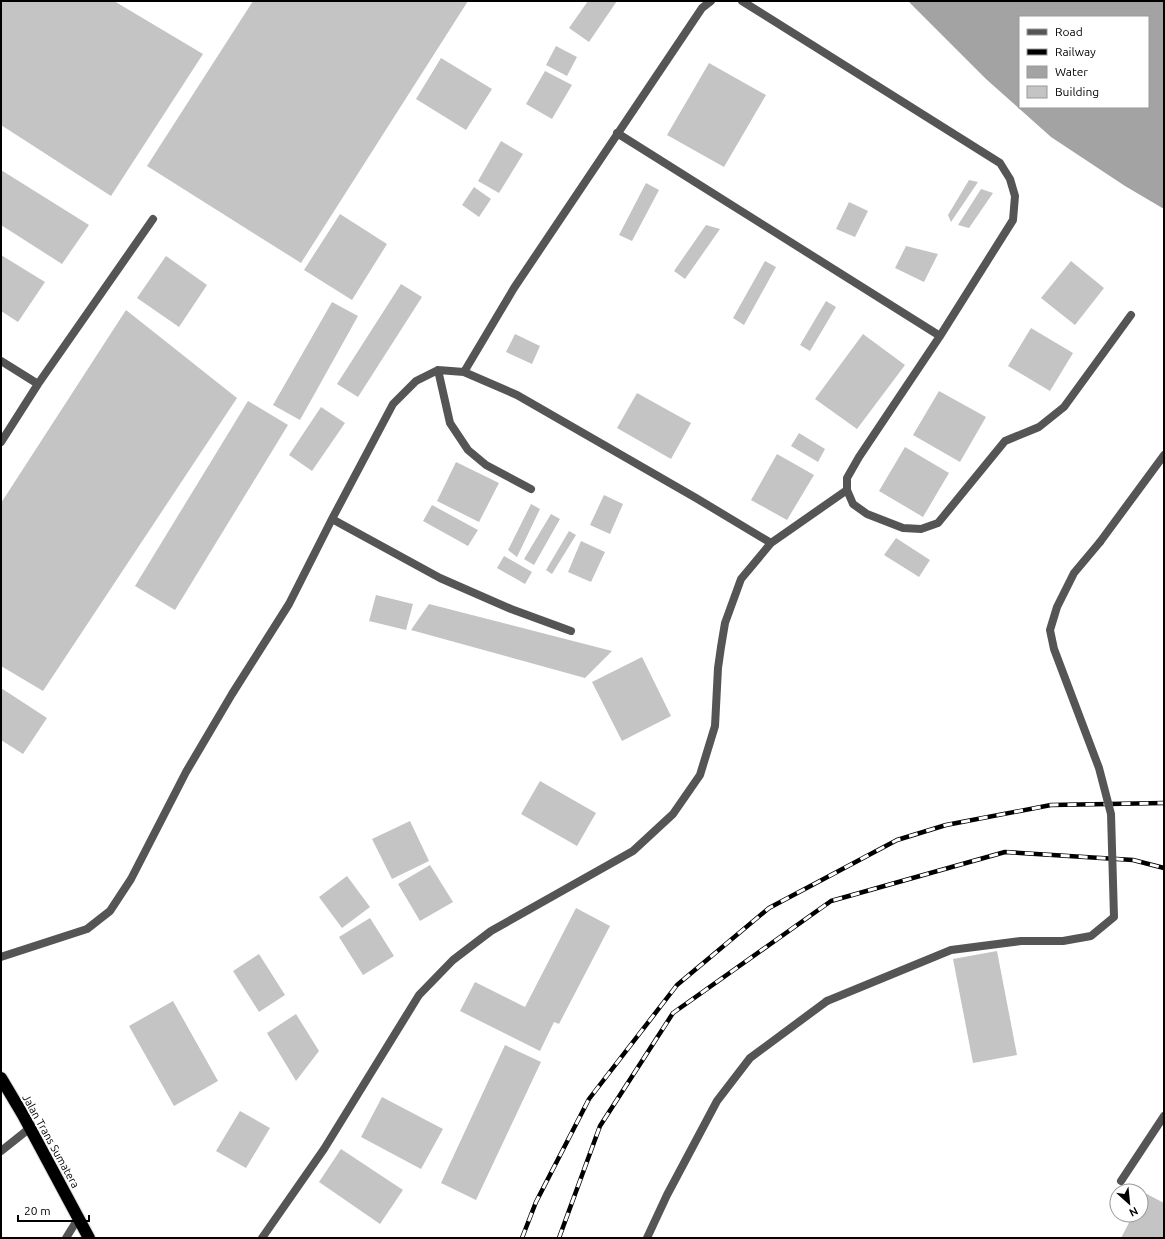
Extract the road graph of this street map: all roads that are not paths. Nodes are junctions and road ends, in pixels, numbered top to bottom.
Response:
1 (711, 1) edge
2 (742, 1) edge
3 (617, 133) junction
4 (153, 219) dead end
5 (1131, 314) dead end
6 (940, 336) junction
7 (1, 361) edge
8 (438, 370) junction
9 (464, 372) junction
10 (38, 384) junction
11 (1, 442) edge
12 (1164, 455) edge
13 (531, 489) dead end
14 (847, 490) junction
15 (332, 520) junction
16 (771, 543) junction
17 (571, 631) dead end
18 (1, 957) edge
19 (1, 1078) edge
20 (1164, 1116) edge
21 (30, 1128) junction
22 (1, 1151) edge
23 (1121, 1181) dead end
24 (79, 1217) junction
25 (66, 1238) edge
26 (89, 1238) edge
27 (262, 1238) edge
28 (647, 1238) edge

1 - 3 street
2 - 6 street
3 - 6 street
3 - 9 street
4 - 10 street
5 - 14 street
6 - 14 street
7 - 10 street
8 - 9 street
8 - 13 street
8 - 15 street
9 - 16 street
10 - 11 street
12 - 28 street, bridge
14 - 16 street
15 - 17 street
15 - 18 street
16 - 27 street
19 - 21 highway, Jalan Trans Sumatera
20 - 23 street
21 - 22 street
21 - 24 highway, Jalan Trans Sumatera
24 - 25 street
24 - 26 highway, Jalan Trans Sumatera

